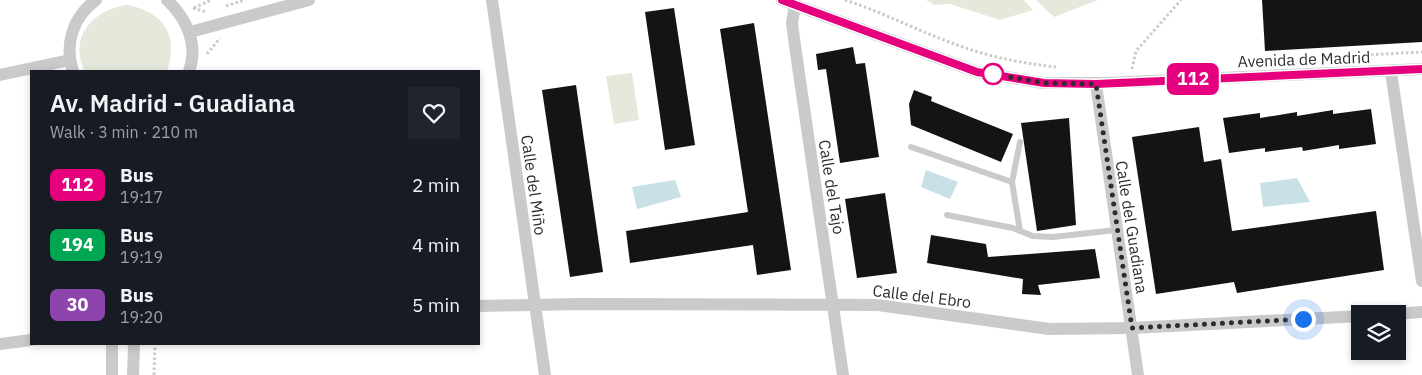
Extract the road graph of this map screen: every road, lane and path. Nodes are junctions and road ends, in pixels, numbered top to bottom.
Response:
1 (96, 0) edge
2 (167, 0) edge
3 (211, 0) edge
4 (244, 0) edge
5 (309, 0) edge
6 (492, 0) edge
7 (782, 0) edge
8 (845, 0) edge
9 (1181, 0) edge
10 (189, 4) dead end
11 (795, 5) junction
12 (221, 7) dead end
13 (193, 8) junction
14 (213, 10) dead end
15 (190, 32) junction
16 (1422, 52) edge
17 (1345, 56) dead end
18 (72, 66) edge
19 (1062, 68) dead end
20 (1142, 68) dead end
21 (1123, 69) dead end
22 (1422, 69) edge
23 (40, 70) edge
24 (188, 70) edge
25 (30, 71) edge
26 (1390, 72) junction
27 (0, 75) edge
28 (1132, 75) junction
29 (1096, 84) junction
30 (1020, 142) dead end
31 (910, 147) dead end
32 (1012, 182) junction
33 (946, 215) dead end
34 (1116, 230) junction
35 (1020, 231) junction
36 (1422, 281) edge
37 (535, 304) junction
38 (833, 304) junction
39 (480, 306) edge
40 (1422, 312) edge
41 (1406, 313) edge
42 (1351, 316) edge
43 (1132, 328) junction
44 (30, 340) edge
45 (0, 344) edge
46 (112, 345) edge
47 (134, 345) edge
48 (156, 345) edge
49 (112, 375) edge
50 (133, 375) edge
51 (154, 375) edge
52 (545, 375) edge
53 (843, 375) edge
54 (1138, 375) edge

1 - 18 street
2 - 15 street
3 - 13 path
4 - 12 path
5 - 15 street
6 - 37 street, Calle del Miño
7 - 11 street, Avenida de Madrid
8 - 19 path
9 - 28 path
10 - 13 path
11 - 29 street, Avenida de Madrid
11 - 38 street, Calle del Tajo
13 - 14 path
15 - 24 street
16 - 17 path
18 - 23 street
20 - 28 path
21 - 28 path
22 - 26 street, Avenida de Madrid
25 - 27 street
26 - 28 street, Avenida de Madrid
26 - 36 street
28 - 29 street, Avenida de Madrid
29 - 34 street, Calle del Guadiana
30 - 32 lane
31 - 32 lane
32 - 35 lane
33 - 35 lane
34 - 35 lane
34 - 43 street, Calle del Guadiana
37 - 38 street, Calle del Ebro
37 - 39 street, Calle del Ebro
37 - 52 street, Calle del Miño
38 - 43 street, Calle del Ebro
38 - 53 street, Calle del Tajo
40 - 41 street
42 - 43 street, Calle del Ebro
43 - 54 street, Calle del Guadiana
44 - 45 street
46 - 49 street
47 - 50 street
48 - 51 path

